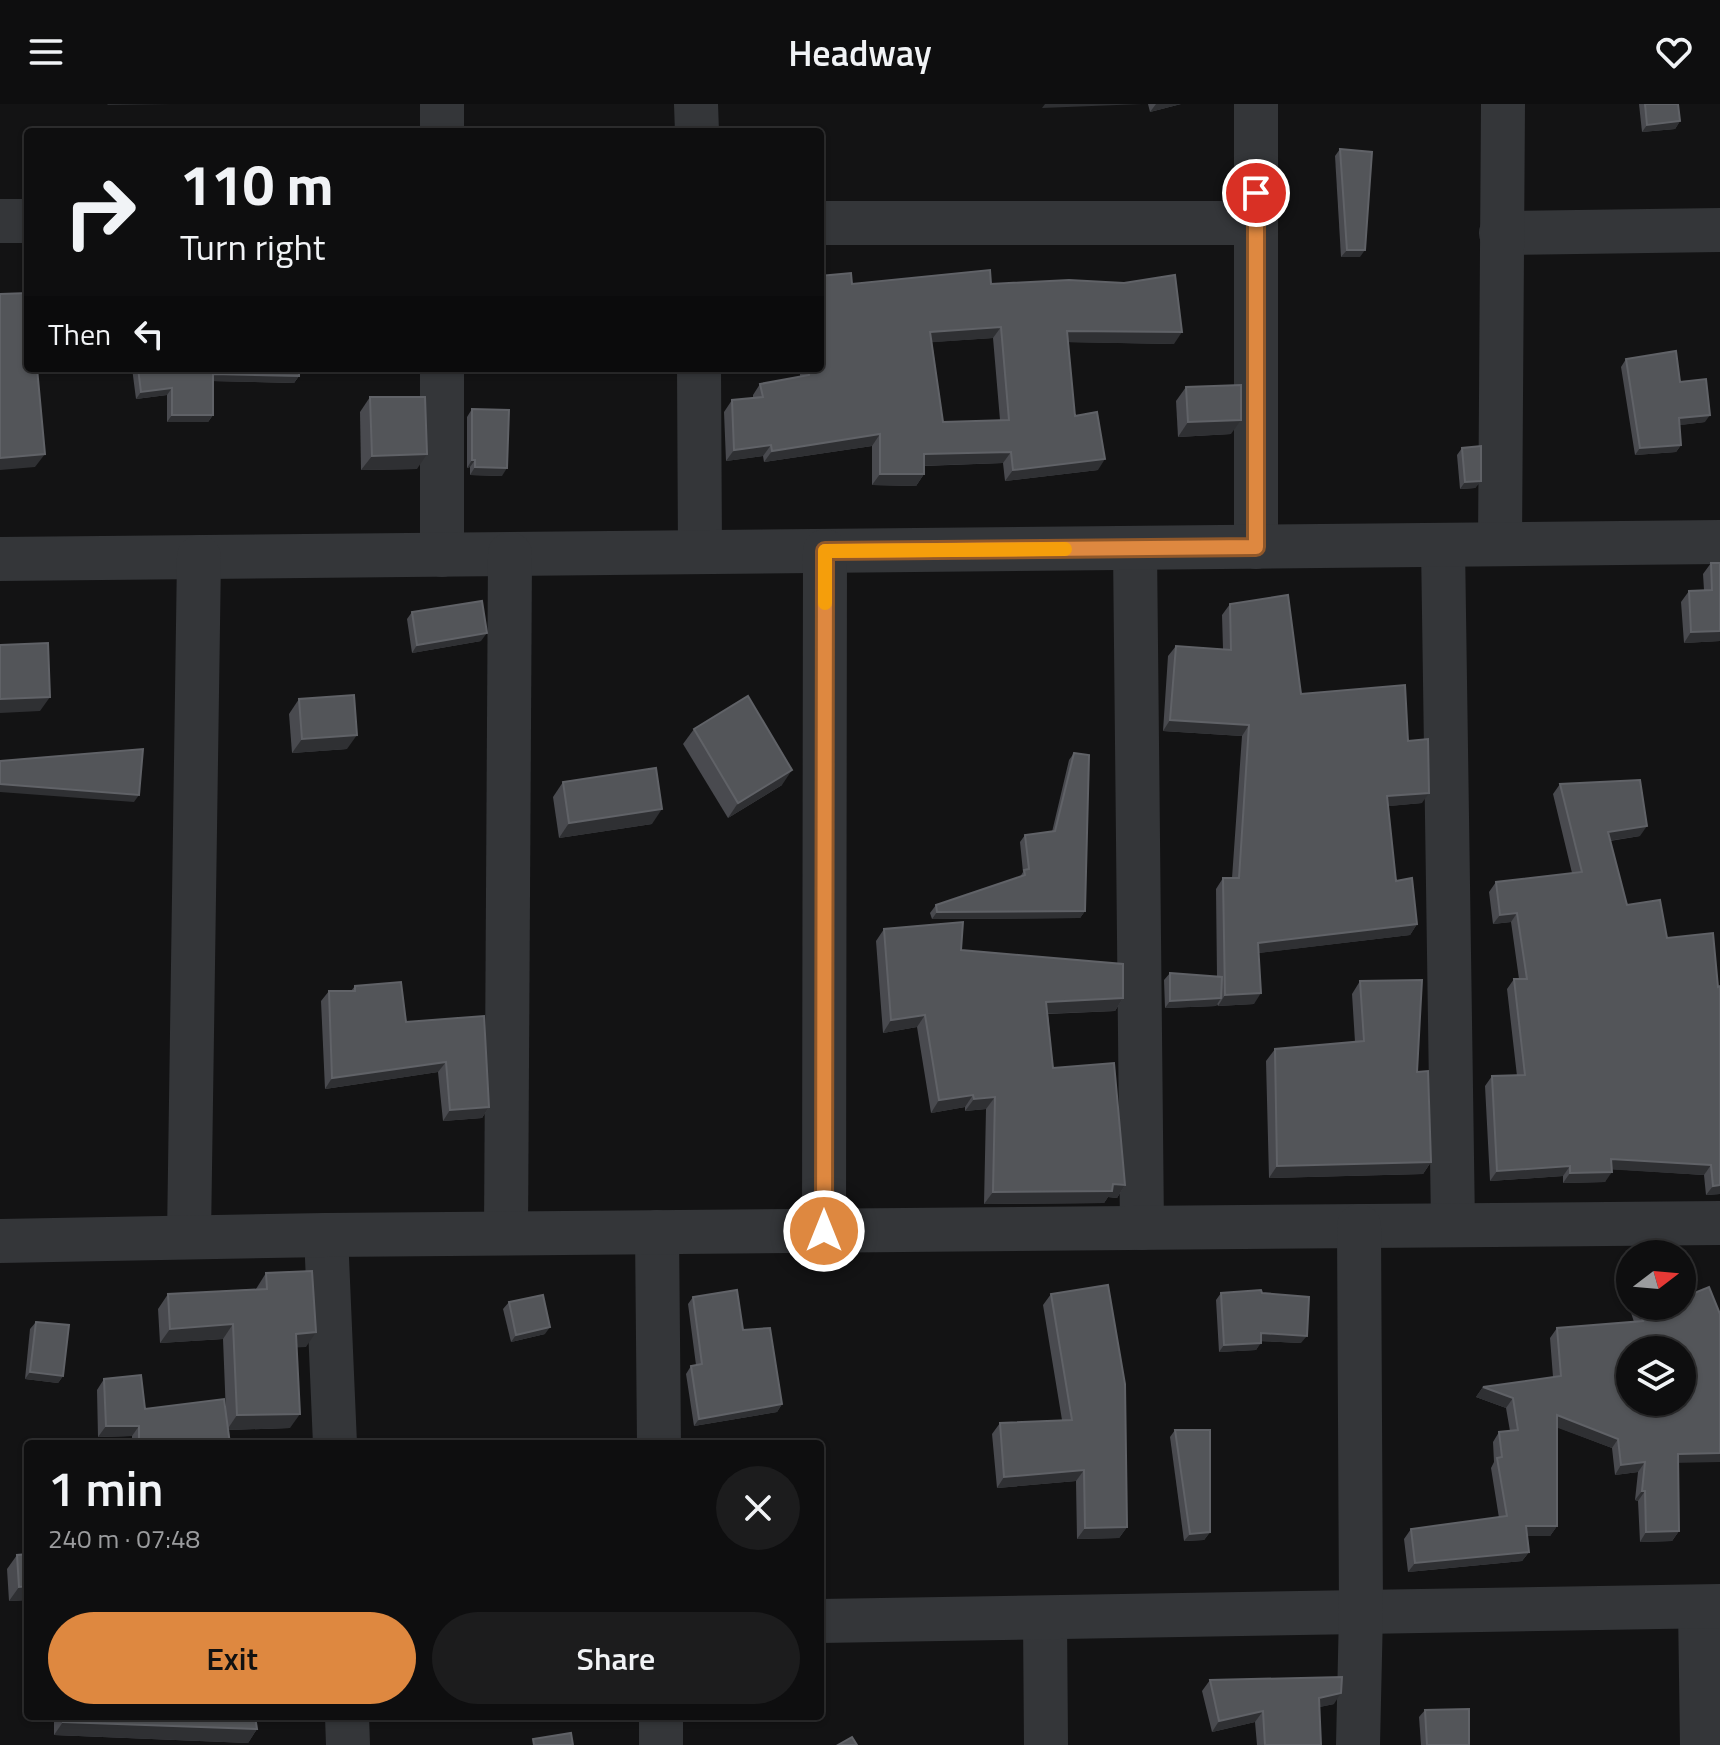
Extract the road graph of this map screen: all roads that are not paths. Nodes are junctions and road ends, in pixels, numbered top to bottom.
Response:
1 (442, 104) edge
2 (696, 104) edge
3 (1256, 104) edge
4 (1503, 104) edge
5 (442, 128) edge
6 (697, 128) edge
7 (0, 221) edge
8 (24, 221) edge
9 (824, 223) edge
10 (1256, 223) junction
11 (1720, 230) edge
12 (1501, 233) junction
13 (442, 372) edge
14 (699, 372) edge
15 (1720, 542) edge
16 (1500, 544) junction
17 (1443, 545) junction
18 (1256, 547) junction
19 (1135, 548) junction
20 (825, 551) junction
21 (700, 552) junction
22 (510, 554) junction
23 (442, 555) junction
24 (199, 557) junction
25 (0, 559) edge
26 (1720, 1223) edge
27 (1453, 1225) junction
28 (1359, 1226) junction
29 (1142, 1228) junction
30 (824, 1231) junction
31 (657, 1232) junction
32 (506, 1233) junction
33 (326, 1235) junction
34 (189, 1237) junction
35 (0, 1241) edge
36 (335, 1440) edge
37 (659, 1440) edge
38 (1710, 1606) edge
39 (1361, 1612) junction
40 (1045, 1618) junction
41 (824, 1621) edge
42 (347, 1720) edge
43 (661, 1720) edge
44 (348, 1745) edge
45 (661, 1745) edge
46 (1046, 1745) edge
47 (1358, 1745) edge
48 (1702, 1745) edge

1 - 5 street
2 - 6 street
3 - 10 street
4 - 12 street
7 - 8 street
9 - 10 street
10 - 18 street
11 - 12 street
12 - 16 street
13 - 23 street
14 - 21 street
15 - 16 street
16 - 17 street
17 - 18 street
17 - 27 street
18 - 19 street
19 - 20 street
19 - 29 street
20 - 21 street
20 - 30 street
21 - 22 street
22 - 23 street
22 - 32 street
23 - 24 street
24 - 25 street
24 - 34 street
26 - 27 street
27 - 28 street
28 - 29 street
28 - 39 street
29 - 30 street
30 - 31 street
31 - 32 street
31 - 37 street
32 - 33 street
33 - 34 street
33 - 36 street
34 - 35 street
38 - 39 street
38 - 48 street
39 - 40 street
39 - 47 street
40 - 41 street
40 - 46 street
42 - 44 street
43 - 45 street

